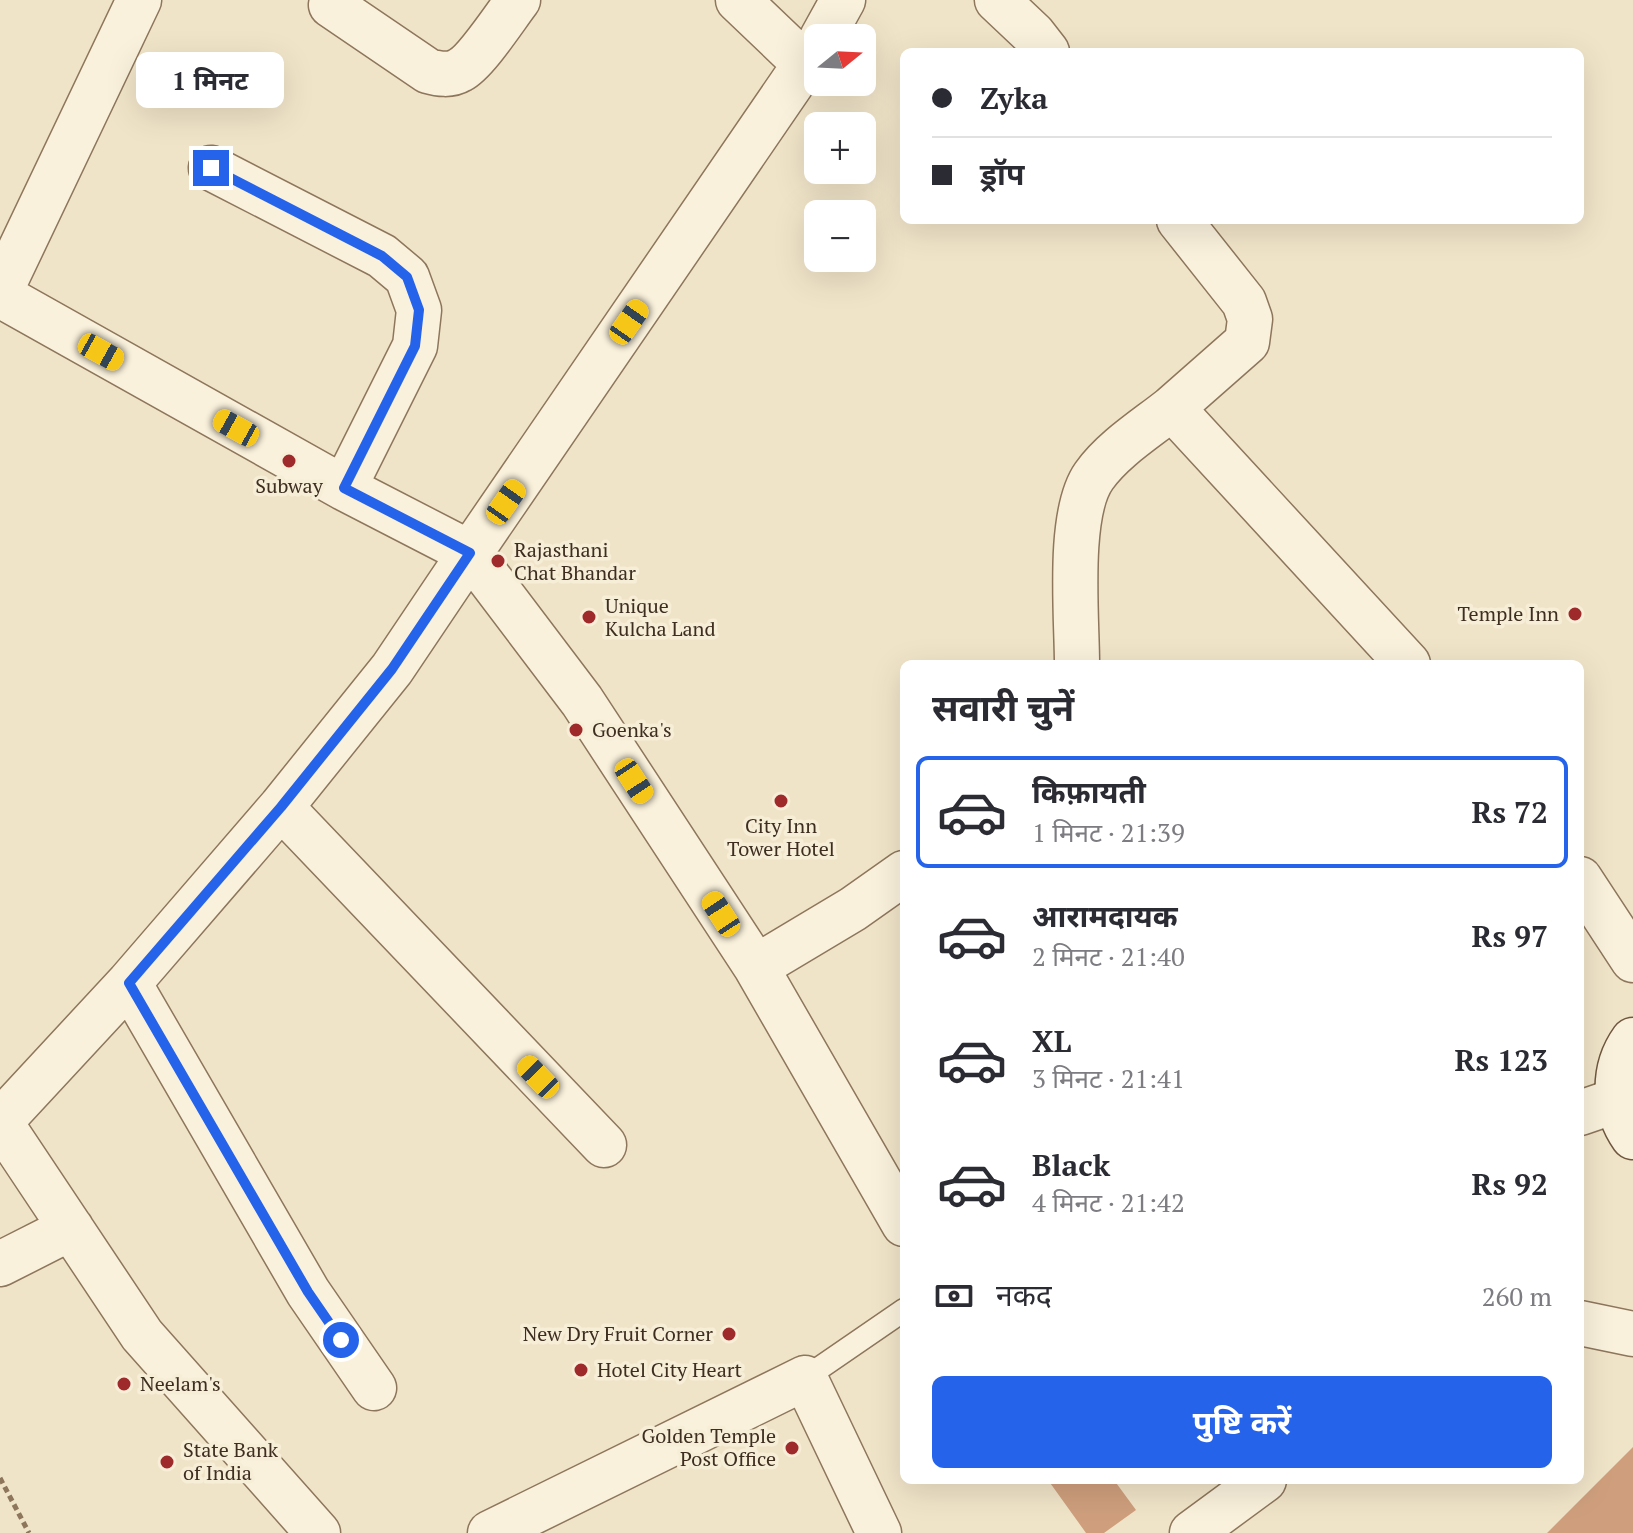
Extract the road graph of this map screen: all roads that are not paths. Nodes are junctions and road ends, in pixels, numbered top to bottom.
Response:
1 (139, 0) edge
2 (518, 0) edge
3 (738, 0) edge
4 (843, 0) edge
5 (997, 0) edge
6 (331, 5) dead end
7 (829, 24) edge
8 (804, 42) edge
9 (1044, 48) edge
10 (804, 65) edge
11 (211, 168) dead end
12 (1182, 224) edge
13 (0, 293) edge
14 (1172, 408) junction
15 (344, 488) junction
16 (470, 553) junction
17 (1077, 660) edge
18 (1404, 660) edge
19 (281, 807) junction
20 (900, 879) edge
21 (1584, 885) edge
22 (1633, 960) edge
23 (756, 967) junction
24 (129, 983) junction
25 (1633, 1040) edge
26 (1610, 1117) edge
27 (0, 1122) edge
28 (604, 1145) dead end
29 (900, 1217) edge
30 (71, 1228) junction
31 (0, 1264) edge
32 (900, 1313) edge
33 (1584, 1324) edge
34 (1633, 1334) edge
35 (805, 1378) junction
36 (374, 1388) dead end
37 (1259, 1484) edge
38 (318, 1533) edge
39 (490, 1533) edge
40 (879, 1533) edge
41 (1192, 1533) edge

1 - 13 street
2 - 6 street
3 - 8 street
4 - 7 street
5 - 9 street
10 - 16 street
11 - 15 street
12 - 14 street
13 - 15 street
14 - 17 street
14 - 18 street
15 - 16 street
16 - 19 street
16 - 23 street
19 - 24 street
19 - 28 street
20 - 23 street
21 - 22 street
23 - 29 street
24 - 27 street
24 - 36 street
25 - 26 street
27 - 30 street
30 - 31 street
30 - 38 street
32 - 35 lane
33 - 34 street
35 - 39 street
35 - 40 street
37 - 41 street

